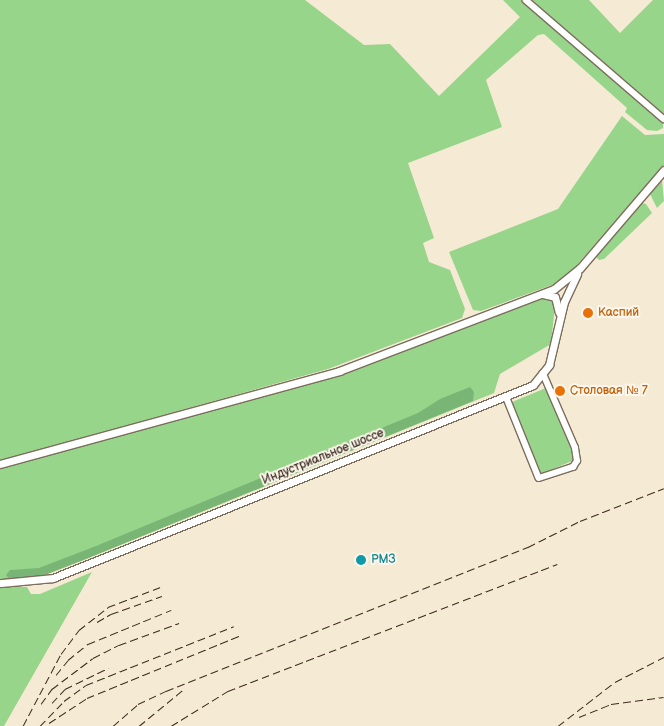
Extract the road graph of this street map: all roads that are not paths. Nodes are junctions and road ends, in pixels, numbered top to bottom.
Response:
1 (526, 0) edge
2 (664, 119) edge
3 (664, 170) edge
4 (580, 268) junction
5 (537, 294) junction
6 (559, 326) junction
7 (544, 374) junction
8 (506, 396) junction
9 (0, 464) edge
10 (0, 583) edge

1 - 2 street
3 - 4 main road
4 - 5 main road
4 - 6 main road
5 - 6 main road
5 - 9 main road
6 - 7 main road
7 - 8 main road, Индустриальное шоссе
7 - 8 street
8 - 10 main road, Индустриальное шоссе

